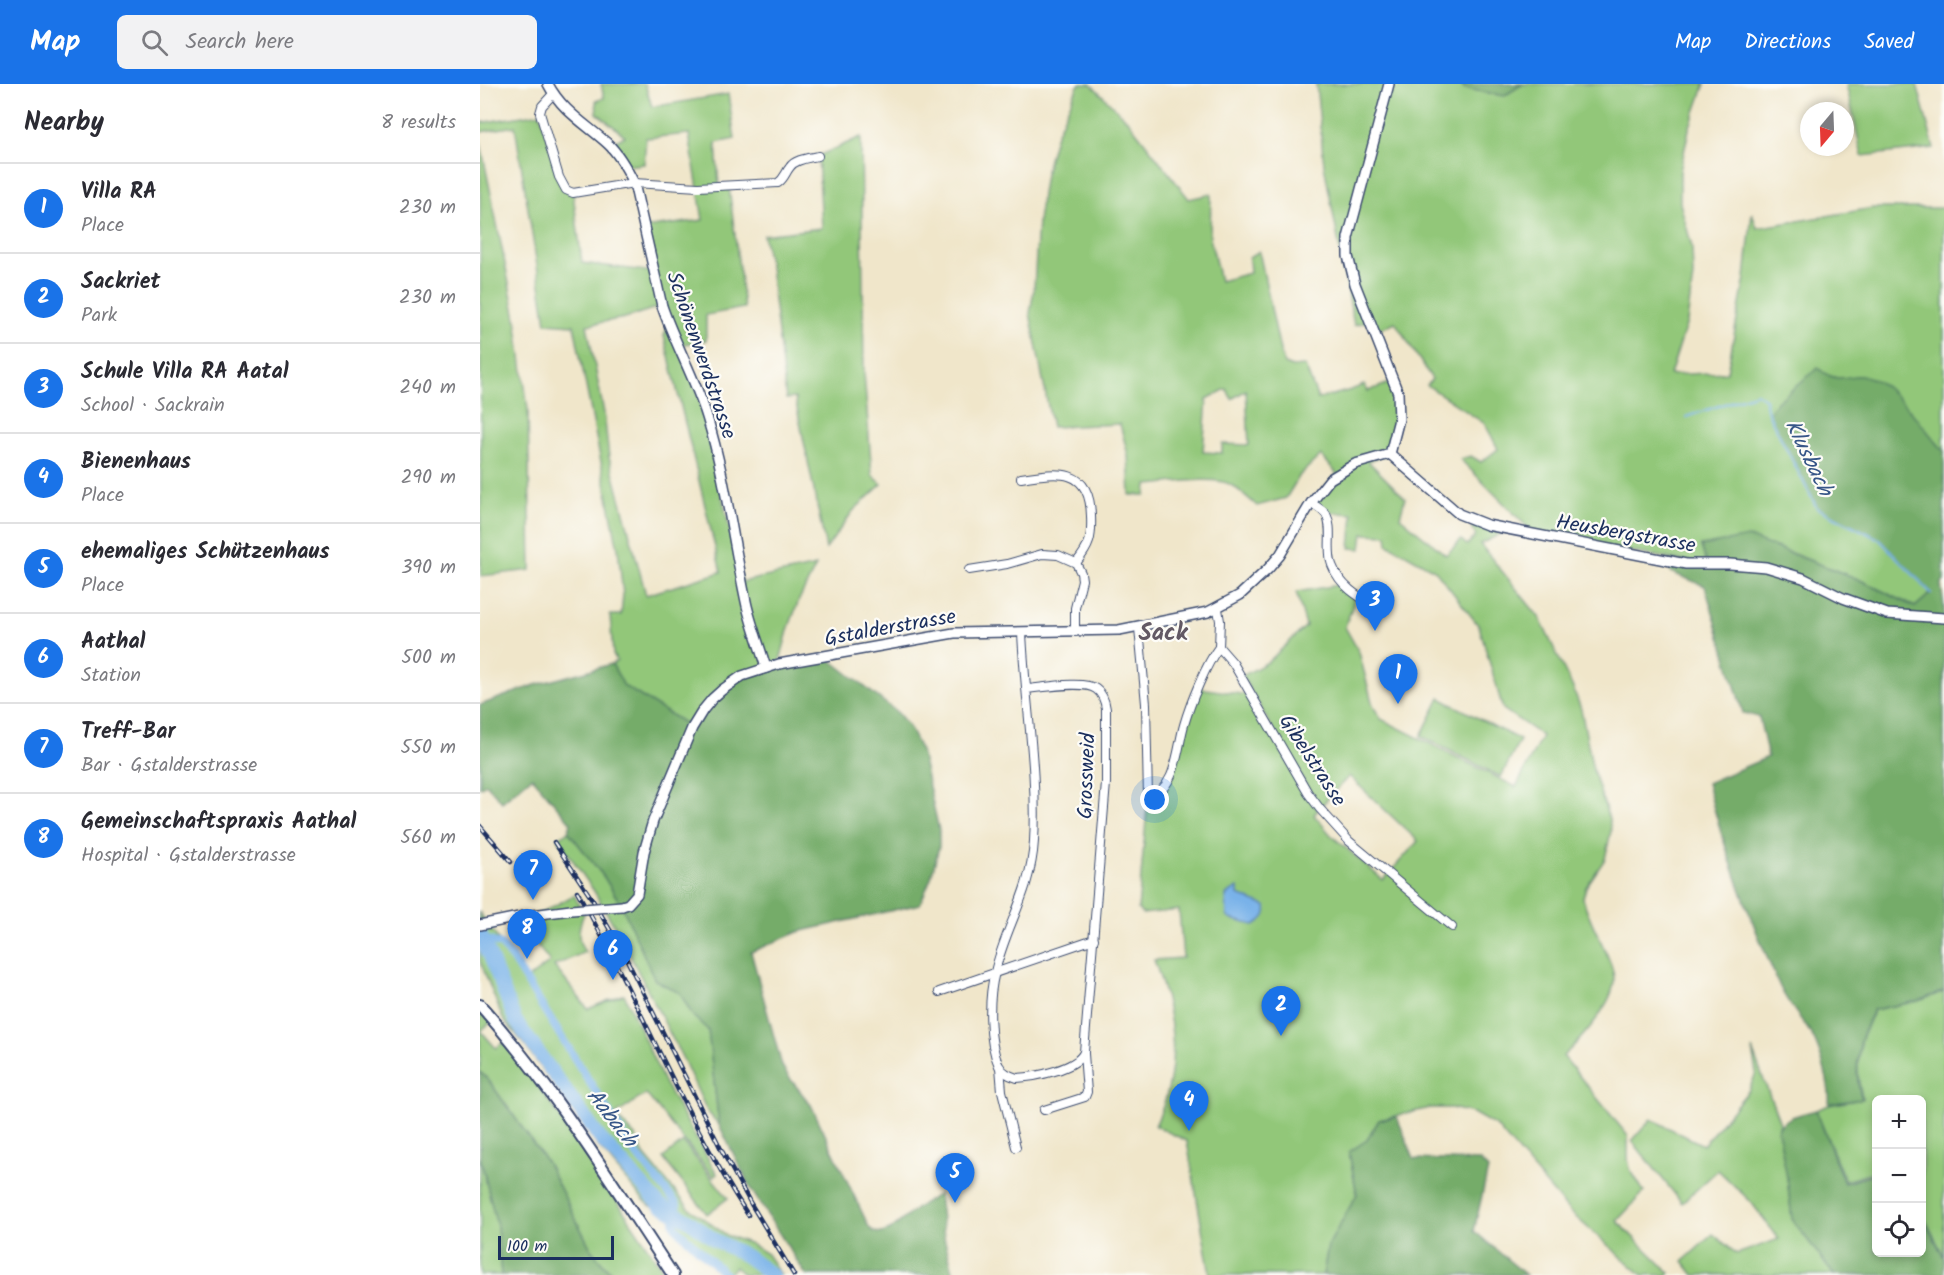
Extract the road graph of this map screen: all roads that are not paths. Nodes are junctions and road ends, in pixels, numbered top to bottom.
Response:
1 (548, 84) edge
2 (1389, 84) edge
3 (553, 94) junction
4 (818, 156) dead end
5 (634, 183) junction
6 (1390, 454) junction
7 (1021, 478) dead end
8 (1311, 503) junction
9 (1076, 563) junction
10 (969, 570) dead end
11 (1218, 609) junction
12 (1383, 611) dead end
13 (1944, 618) edge
14 (1139, 628) junction
15 (1022, 632) junction
16 (1075, 632) junction
17 (1219, 647) junction
18 (766, 668) junction
19 (1026, 689) junction
20 (480, 925) edge
21 (1452, 927) dead end
22 (1094, 939) junction
23 (994, 973) junction
24 (939, 992) dead end
25 (480, 1005) edge
26 (1084, 1052) junction
27 (1000, 1068) junction
28 (1044, 1110) dead end
29 (1016, 1147) dead end
30 (673, 1275) edge

1 - 3 street, Schönenwerdstrasse
2 - 6 street
3 - 5 street, Schönenwerdstrasse
3 - 5 street
4 - 5 street
5 - 18 street, Schönenwerdstrasse
6 - 8 street, Gstalderstrasse
6 - 13 street, Heusbergstrasse
7 - 9 street
8 - 11 street, Gstalderstrasse
8 - 12 street
9 - 10 street
9 - 16 street
11 - 14 street, Gstalderstrasse
11 - 17 street
14 - 16 street, Gstalderstrasse
14 - 17 street
15 - 16 street, Gstalderstrasse
15 - 18 street, Gstalderstrasse
15 - 19 street
17 - 21 street, Gibelstrasse
18 - 20 street, Gstalderstrasse, bridge
19 - 22 street, Grossweid
19 - 23 street
22 - 23 street
22 - 26 street, Grossweid
23 - 24 street
23 - 27 street
25 - 30 main road
26 - 27 street
26 - 28 street, Grossweid
27 - 29 street

